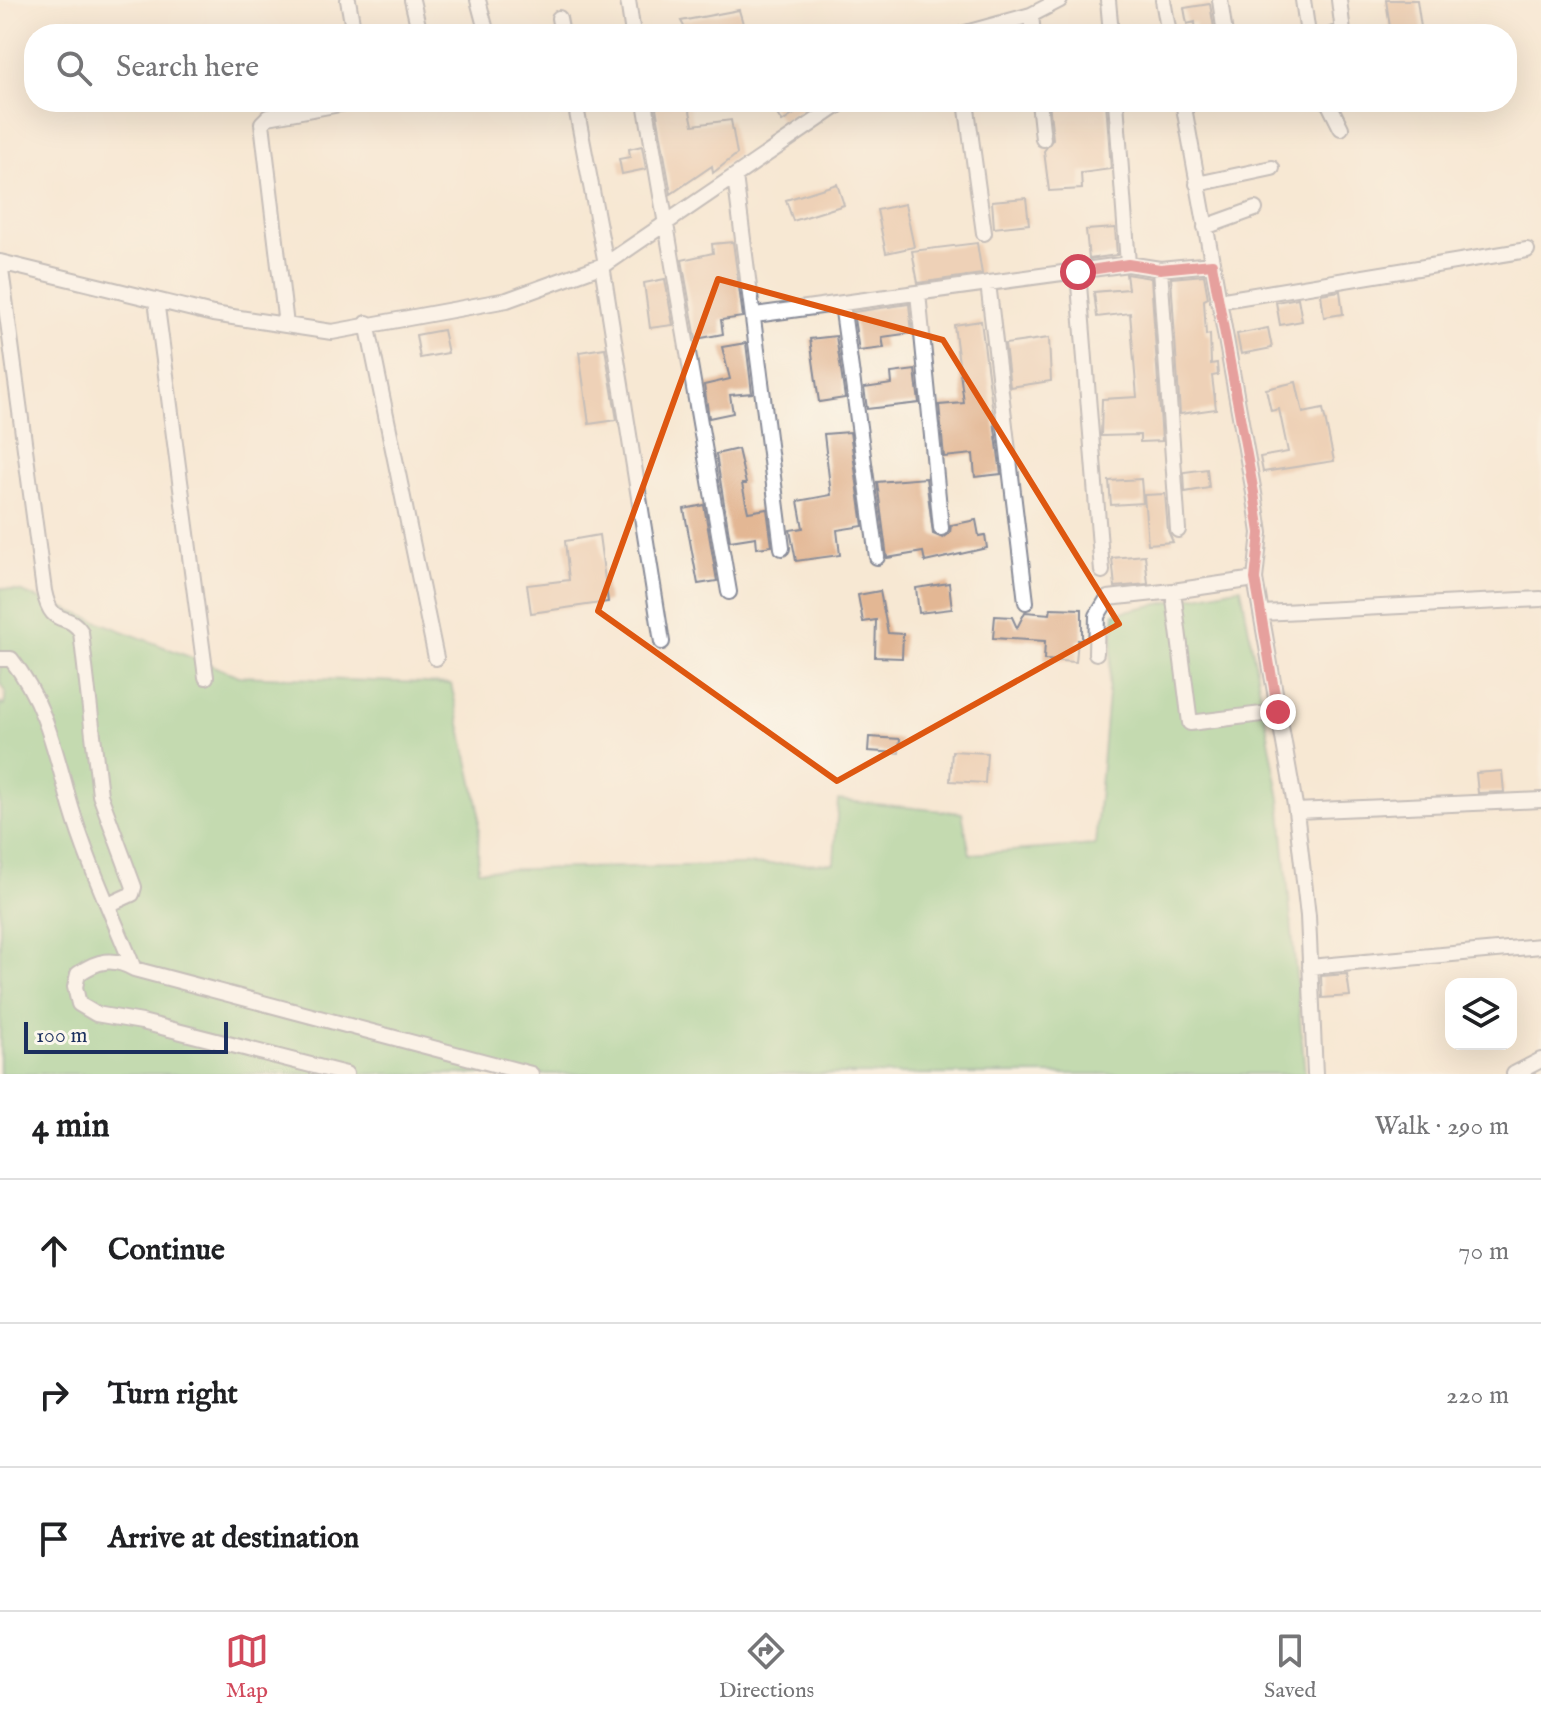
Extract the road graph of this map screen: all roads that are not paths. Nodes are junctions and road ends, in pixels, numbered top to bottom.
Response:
1 (348, 0) edge
2 (412, 0) edge
3 (478, 0) edge
4 (628, 0) edge
5 (1060, 0) edge
6 (1108, 0) edge
7 (1163, 0) edge
8 (1220, 0) edge
9 (1303, 0) edge
10 (1339, 0) edge
11 (1031, 15) junction
12 (559, 18) dead end
13 (352, 24) edge
14 (418, 24) edge
15 (484, 24) edge
16 (560, 24) edge
17 (632, 24) edge
18 (998, 24) edge
19 (1032, 24) edge
20 (1110, 24) edge
21 (1167, 24) edge
22 (1224, 24) edge
23 (1307, 24) edge
24 (1342, 24) edge
25 (296, 112) edge
26 (577, 112) edge
27 (647, 112) edge
28 (828, 112) edge
29 (967, 112) edge
30 (1040, 112) edge
31 (1117, 112) edge
32 (1186, 112) edge
33 (1333, 112) edge
34 (1341, 128) dead end
35 (1043, 139) dead end
36 (1272, 168) dead end
37 (735, 176) junction
38 (1197, 184) junction
39 (1255, 209) dead end
40 (665, 224) junction
41 (1205, 227) junction
42 (984, 233) dead end
43 (1527, 250) dead end
44 (0, 262) edge
45 (604, 264) junction
46 (1128, 264) junction
47 (1212, 264) junction
48 (1160, 269) junction
49 (1078, 272) junction
50 (988, 283) junction
51 (918, 293) junction
52 (156, 300) junction
53 (1218, 301) junction
54 (842, 304) junction
55 (755, 315) junction
56 (367, 323) junction
57 (286, 325) junction
58 (941, 528) dead end
59 (1178, 530) dead end
60 (782, 548) dead end
61 (877, 557) dead end
62 (1102, 571) dead end
63 (1255, 579) junction
64 (1173, 591) junction
65 (729, 592) dead end
66 (1541, 599) edge
67 (1026, 602) dead end
68 (1262, 613) junction
69 (662, 642) dead end
70 (1096, 653) dead end
71 (436, 658) dead end
72 (0, 659) edge
73 (206, 677) dead end
74 (1278, 712) junction
75 (1541, 800) edge
76 (1296, 811) junction
77 (108, 905) junction
78 (1541, 946) edge
79 (1310, 967) junction
80 (134, 969) junction
81 (1541, 1060) edge
82 (346, 1074) edge
83 (531, 1074) edge
84 (1315, 1074) edge
85 (1514, 1074) edge

1 - 13 street
2 - 14 street
3 - 15 street
4 - 17 street
5 - 11 street
6 - 20 street
7 - 21 street
8 - 22 street
9 - 23 street
10 - 24 street
11 - 18 street
11 - 19 street
12 - 16 street
25 - 57 street
26 - 45 street
27 - 40 street
28 - 37 street
29 - 42 street
30 - 35 street
31 - 46 street
32 - 38 street
33 - 34 street
36 - 38 street
37 - 40 street
37 - 55 street
38 - 41 street
39 - 41 street
40 - 45 street
40 - 65 street
41 - 47 street
43 - 53 street
44 - 52 street
44 - 77 street
45 - 56 street
45 - 69 street
46 - 48 street
46 - 49 street
47 - 48 street
47 - 53 street
48 - 59 street
49 - 50 street
49 - 62 street
50 - 51 street
50 - 67 street
51 - 54 street
51 - 58 street
52 - 57 street
52 - 73 street
53 - 63 street
54 - 55 street
54 - 61 street
55 - 60 street
56 - 57 street
56 - 71 street
63 - 64 street
63 - 68 street
64 - 70 street
64 - 74 street
66 - 68 street
68 - 74 street
72 - 77 street
74 - 76 street
75 - 76 street
76 - 79 street
77 - 80 street
78 - 79 street
79 - 84 street
80 - 82 street
80 - 83 street
81 - 85 street

